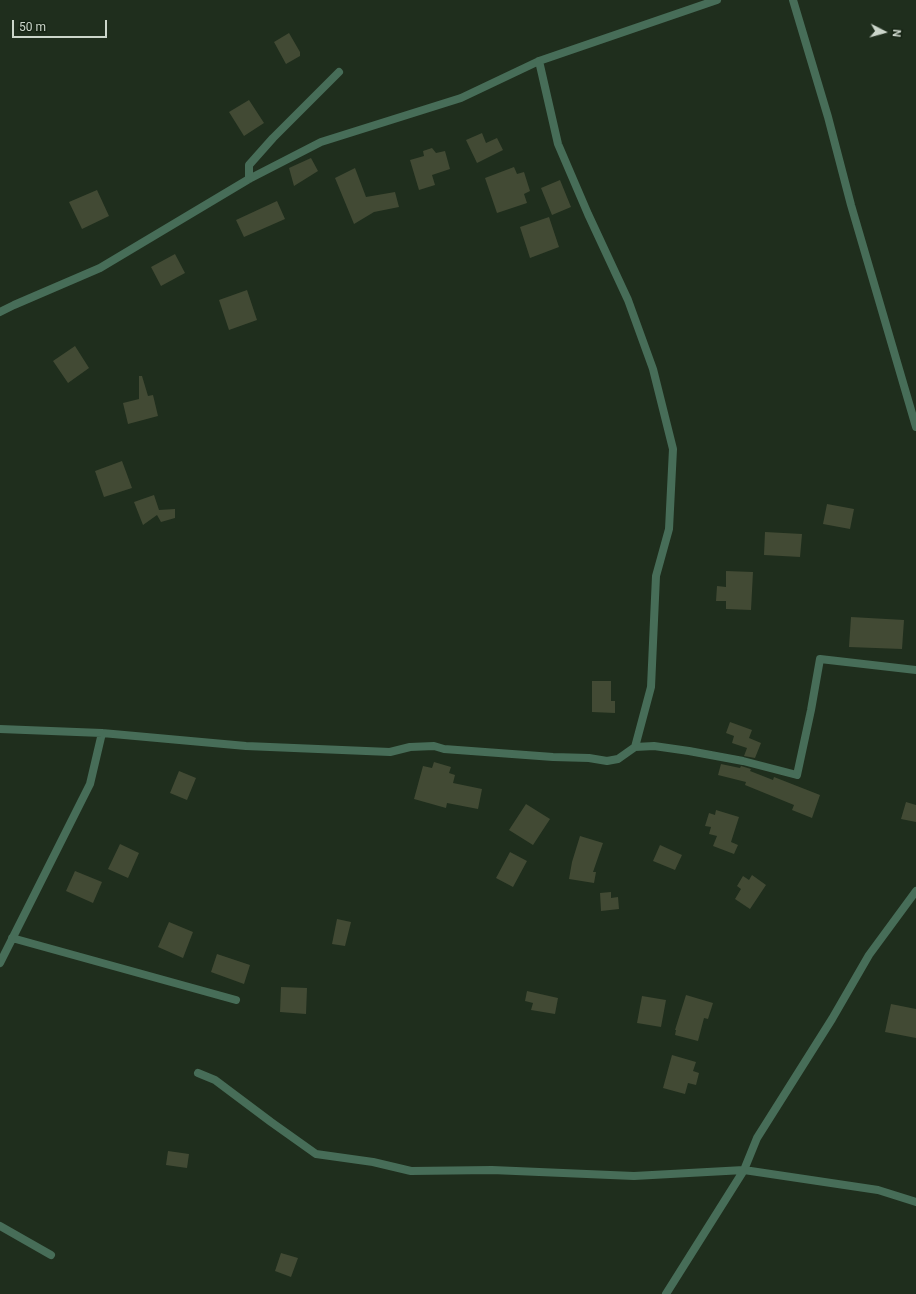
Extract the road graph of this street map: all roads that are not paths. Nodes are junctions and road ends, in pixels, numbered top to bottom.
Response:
1 (717, 0) edge
2 (793, 0) edge
3 (538, 61) junction
4 (339, 72) dead end
5 (248, 179) junction
6 (0, 312) edge
7 (916, 427) edge
8 (916, 670) edge
9 (0, 729) edge
10 (102, 733) junction
11 (635, 747) junction
12 (916, 891) edge
13 (12, 938) junction
14 (0, 962) edge
15 (236, 1000) dead end
16 (198, 1073) dead end
17 (744, 1170) junction
18 (916, 1202) edge
19 (0, 1226) edge
20 (51, 1255) dead end
21 (666, 1294) edge

1 - 3 street
2 - 7 street
3 - 5 street
3 - 11 street
4 - 5 street
5 - 6 street
8 - 11 street
9 - 10 street
10 - 11 street
10 - 13 street
12 - 17 street
13 - 14 street
13 - 15 street
16 - 17 street
17 - 18 street
17 - 21 street
19 - 20 street

